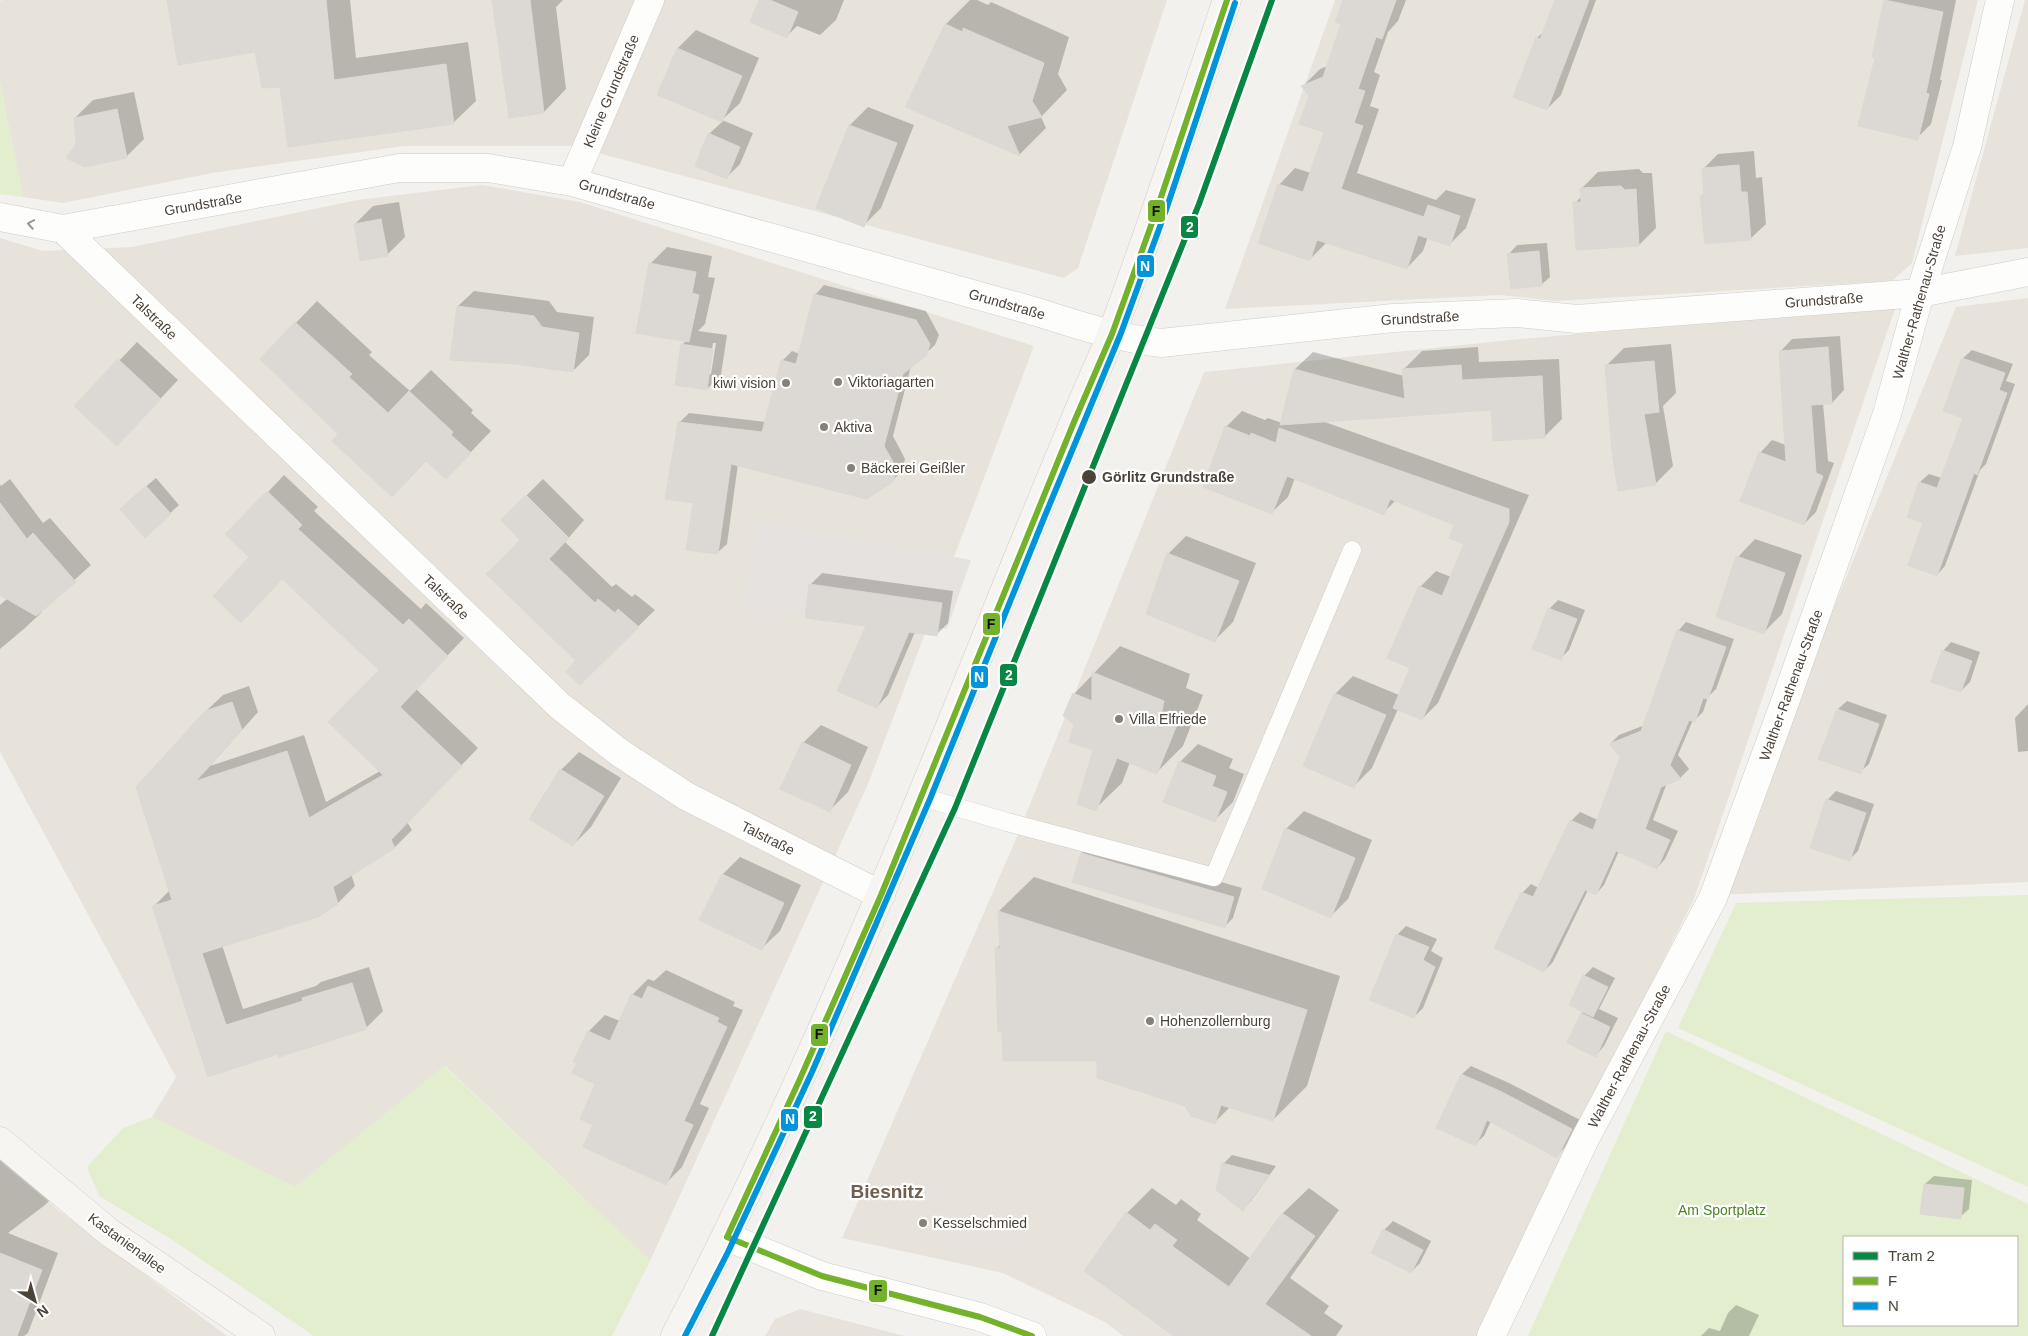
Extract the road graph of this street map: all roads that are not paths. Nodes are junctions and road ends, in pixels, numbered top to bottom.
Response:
1 (650, 0) edge
2 (1227, 0) edge
3 (2000, 0) edge
4 (572, 182) junction
5 (0, 217) edge
6 (63, 230) junction
7 (2028, 272) edge
8 (1920, 292) junction
9 (1112, 334) junction
10 (1352, 550) dead end
11 (922, 797) junction
12 (881, 895) junction
13 (0, 1141) edge
14 (727, 1237) junction
15 (261, 1336) edge
16 (675, 1336) edge
17 (1032, 1336) edge
18 (1491, 1336) edge

1 - 4 street, Kleine Grundstraße
2 - 9 main road
3 - 8 street, Walther-Rathenau-Straße
4 - 6 street, Grundstraße
4 - 9 street, Grundstraße
6 -> 5 street, Grundstraße
6 - 12 street, Talstraße
7 - 8 street, Grundstraße
8 - 9 street, Grundstraße
8 - 18 street, Walther-Rathenau-Straße
9 - 11 main road
10 - 11 lane
11 - 12 main road
12 - 14 main road
13 - 15 main road, Kastanienallee
14 - 16 main road
14 - 17 street

